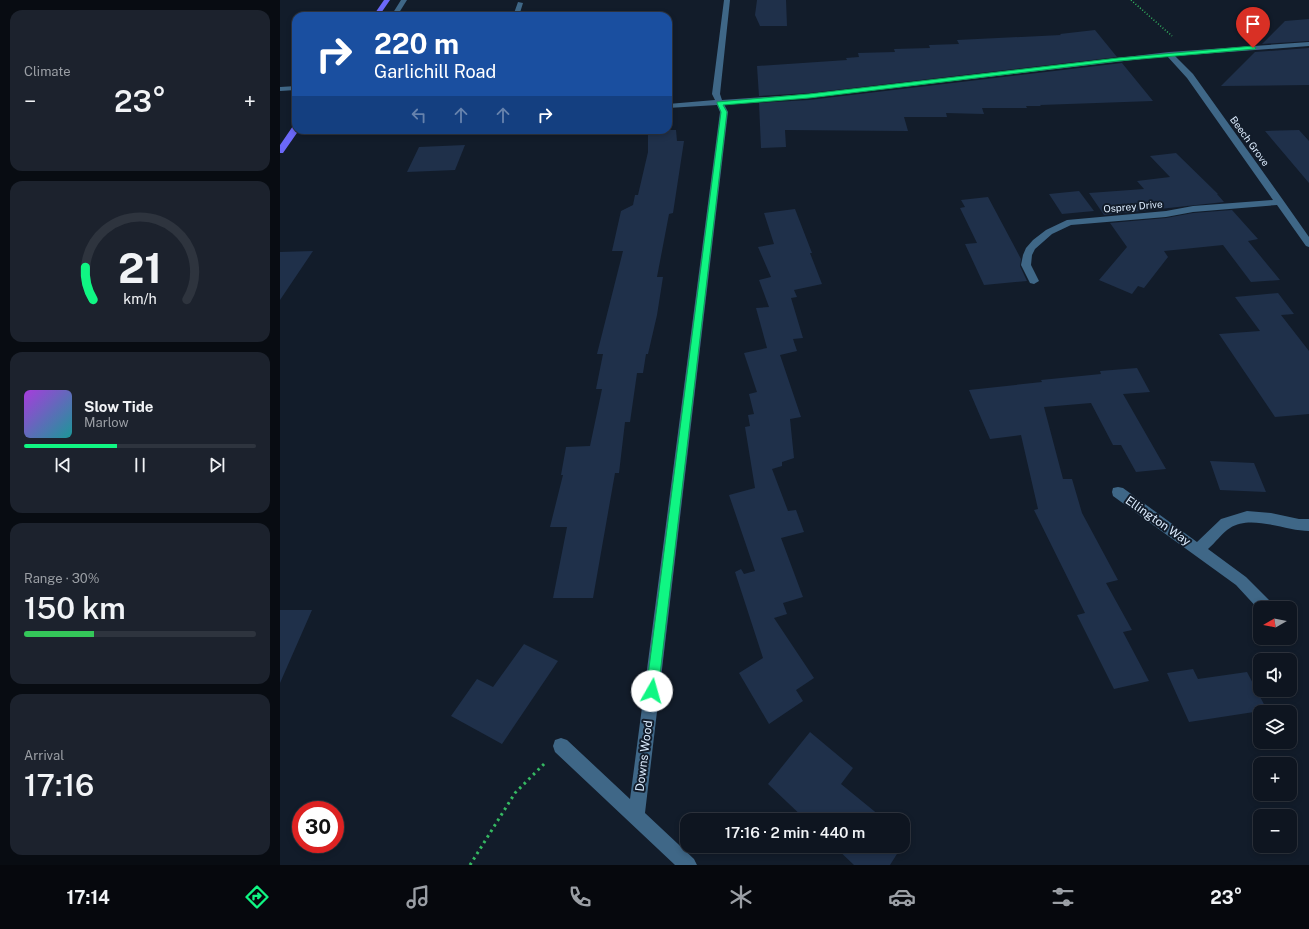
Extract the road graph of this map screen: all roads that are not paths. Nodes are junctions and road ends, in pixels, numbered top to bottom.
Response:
1 (387, 0) edge
2 (404, 0) edge
3 (727, 0) edge
4 (520, 2) dead end
5 (379, 12) edge
6 (396, 12) edge
7 (517, 12) edge
8 (1309, 44) edge
9 (1169, 54) junction
10 (292, 88) edge
11 (280, 89) edge
12 (720, 103) junction
13 (672, 106) edge
14 (292, 134) edge
15 (280, 151) edge
16 (1280, 202) junction
17 (1309, 244) edge
18 (1034, 281) dead end
19 (1118, 492) dead end
20 (1309, 525) edge
21 (1198, 550) junction
22 (1260, 601) edge
23 (561, 746) road end
24 (636, 816) junction
25 (688, 865) edge

1 - 5 main road
2 - 6 street
3 - 12 street, Downs Wood
4 - 7 street
8 - 9 street
9 - 12 street
9 - 16 street, Beech Grove
10 - 11 street
12 - 13 street
12 - 24 street, Downs Wood
14 - 15 main road
16 - 17 street, Beech Grove
16 - 18 street, Osprey Drive
19 - 21 street, Ellington Way
20 - 21 street, Ellington Way
21 - 22 street, Ellington Way
23 - 24 street, Downs Wood
24 - 25 street, Downs Wood

